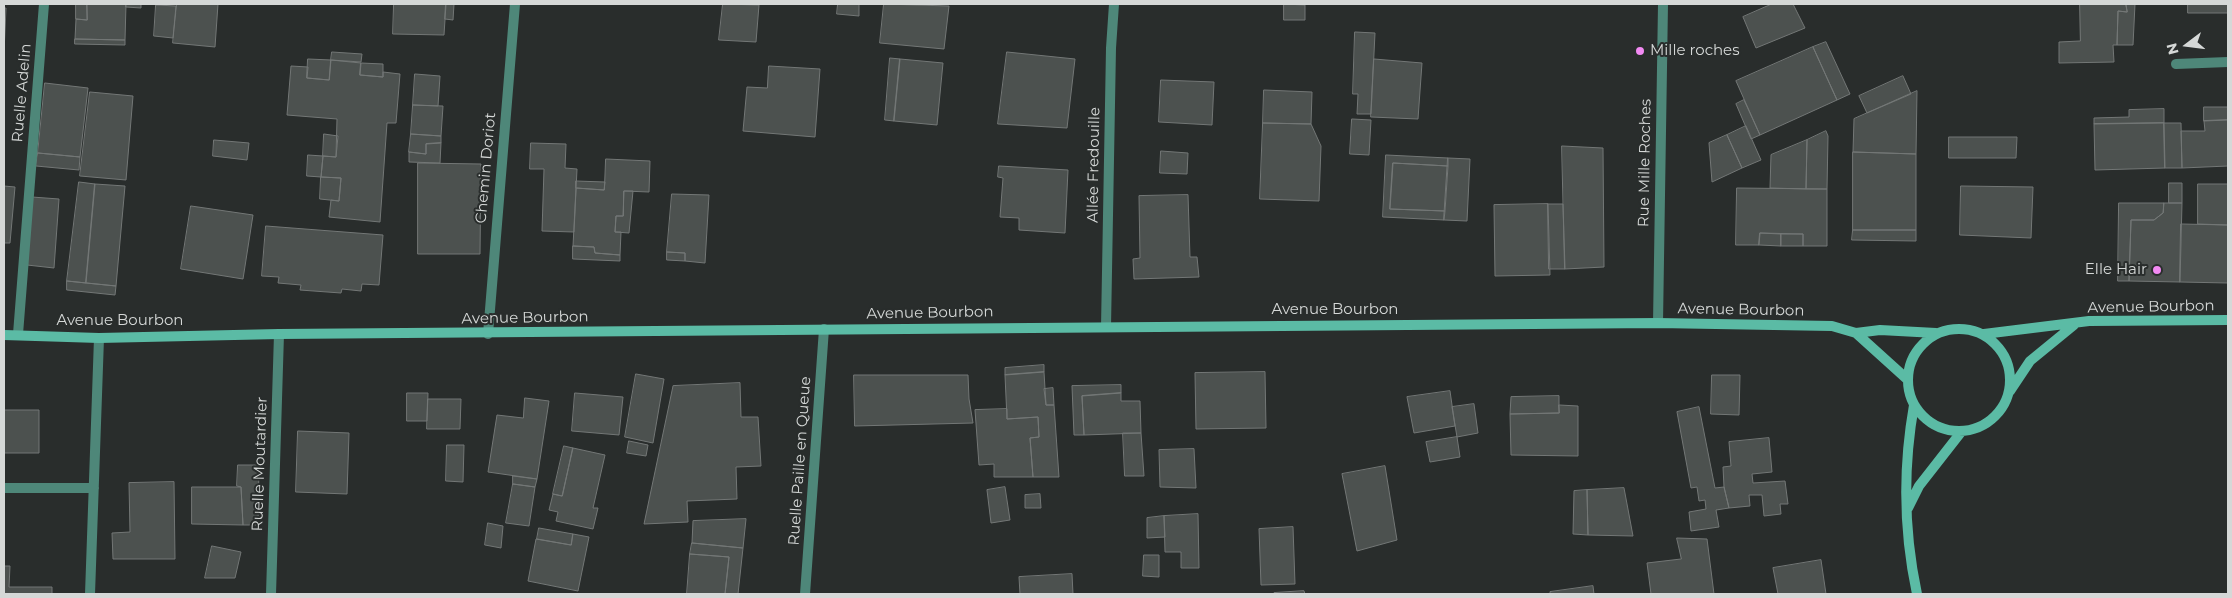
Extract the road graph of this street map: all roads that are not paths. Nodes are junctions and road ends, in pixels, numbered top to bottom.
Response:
1 (44, 4) edge
2 (515, 4) edge
3 (1114, 4) edge
4 (1662, 4) edge
5 (2228, 62) edge
6 (2176, 64) dead end
7 (2228, 320) edge
8 (1658, 323) junction
9 (2075, 324) junction
10 (1106, 326) junction
11 (824, 329) junction
12 (1856, 333) junction
13 (1936, 333) junction
14 (4, 334) edge
15 (18, 334) junction
16 (278, 334) junction
17 (488, 334) junction
18 (1984, 334) junction
19 (99, 338) junction
20 (1908, 380) junction
21 (2009, 393) junction
22 (1914, 405) junction
23 (1962, 431) junction
24 (4, 488) edge
25 (94, 488) junction
26 (1908, 509) junction
27 (90, 594) edge
28 (270, 594) edge
29 (805, 594) edge
30 (1918, 594) edge

1 - 15 street, Ruelle Adelin
2 - 17 street, Chemin Doriot
3 - 10 street, Allée Fredouille
4 - 8 street, Rue Mille Roches
5 - 6 street
7 - 9 street, Avenue Bourbon
8 - 10 street, Avenue Bourbon
8 - 12 street, Avenue Bourbon
9 - 18 street, Avenue Bourbon
9 - 21 street, Avenue Bourbon
10 - 11 street, Avenue Bourbon
11 - 17 street, Avenue Bourbon
11 - 29 street, Ruelle Paille en Queue
12 - 13 street, Avenue Bourbon
12 - 20 street, Avenue Bourbon
13 - 18 street
13 - 20 street
14 - 15 street, Avenue Bourbon
15 - 19 street, Avenue Bourbon
16 - 17 street, Avenue Bourbon
16 - 19 street, Avenue Bourbon
16 - 28 street, Ruelle Moutardier
18 - 21 street
19 - 25 street
20 - 22 street
21 - 23 street
22 - 23 street
22 - 26 street
23 - 26 street
24 - 25 street
25 - 27 street
26 - 30 street

